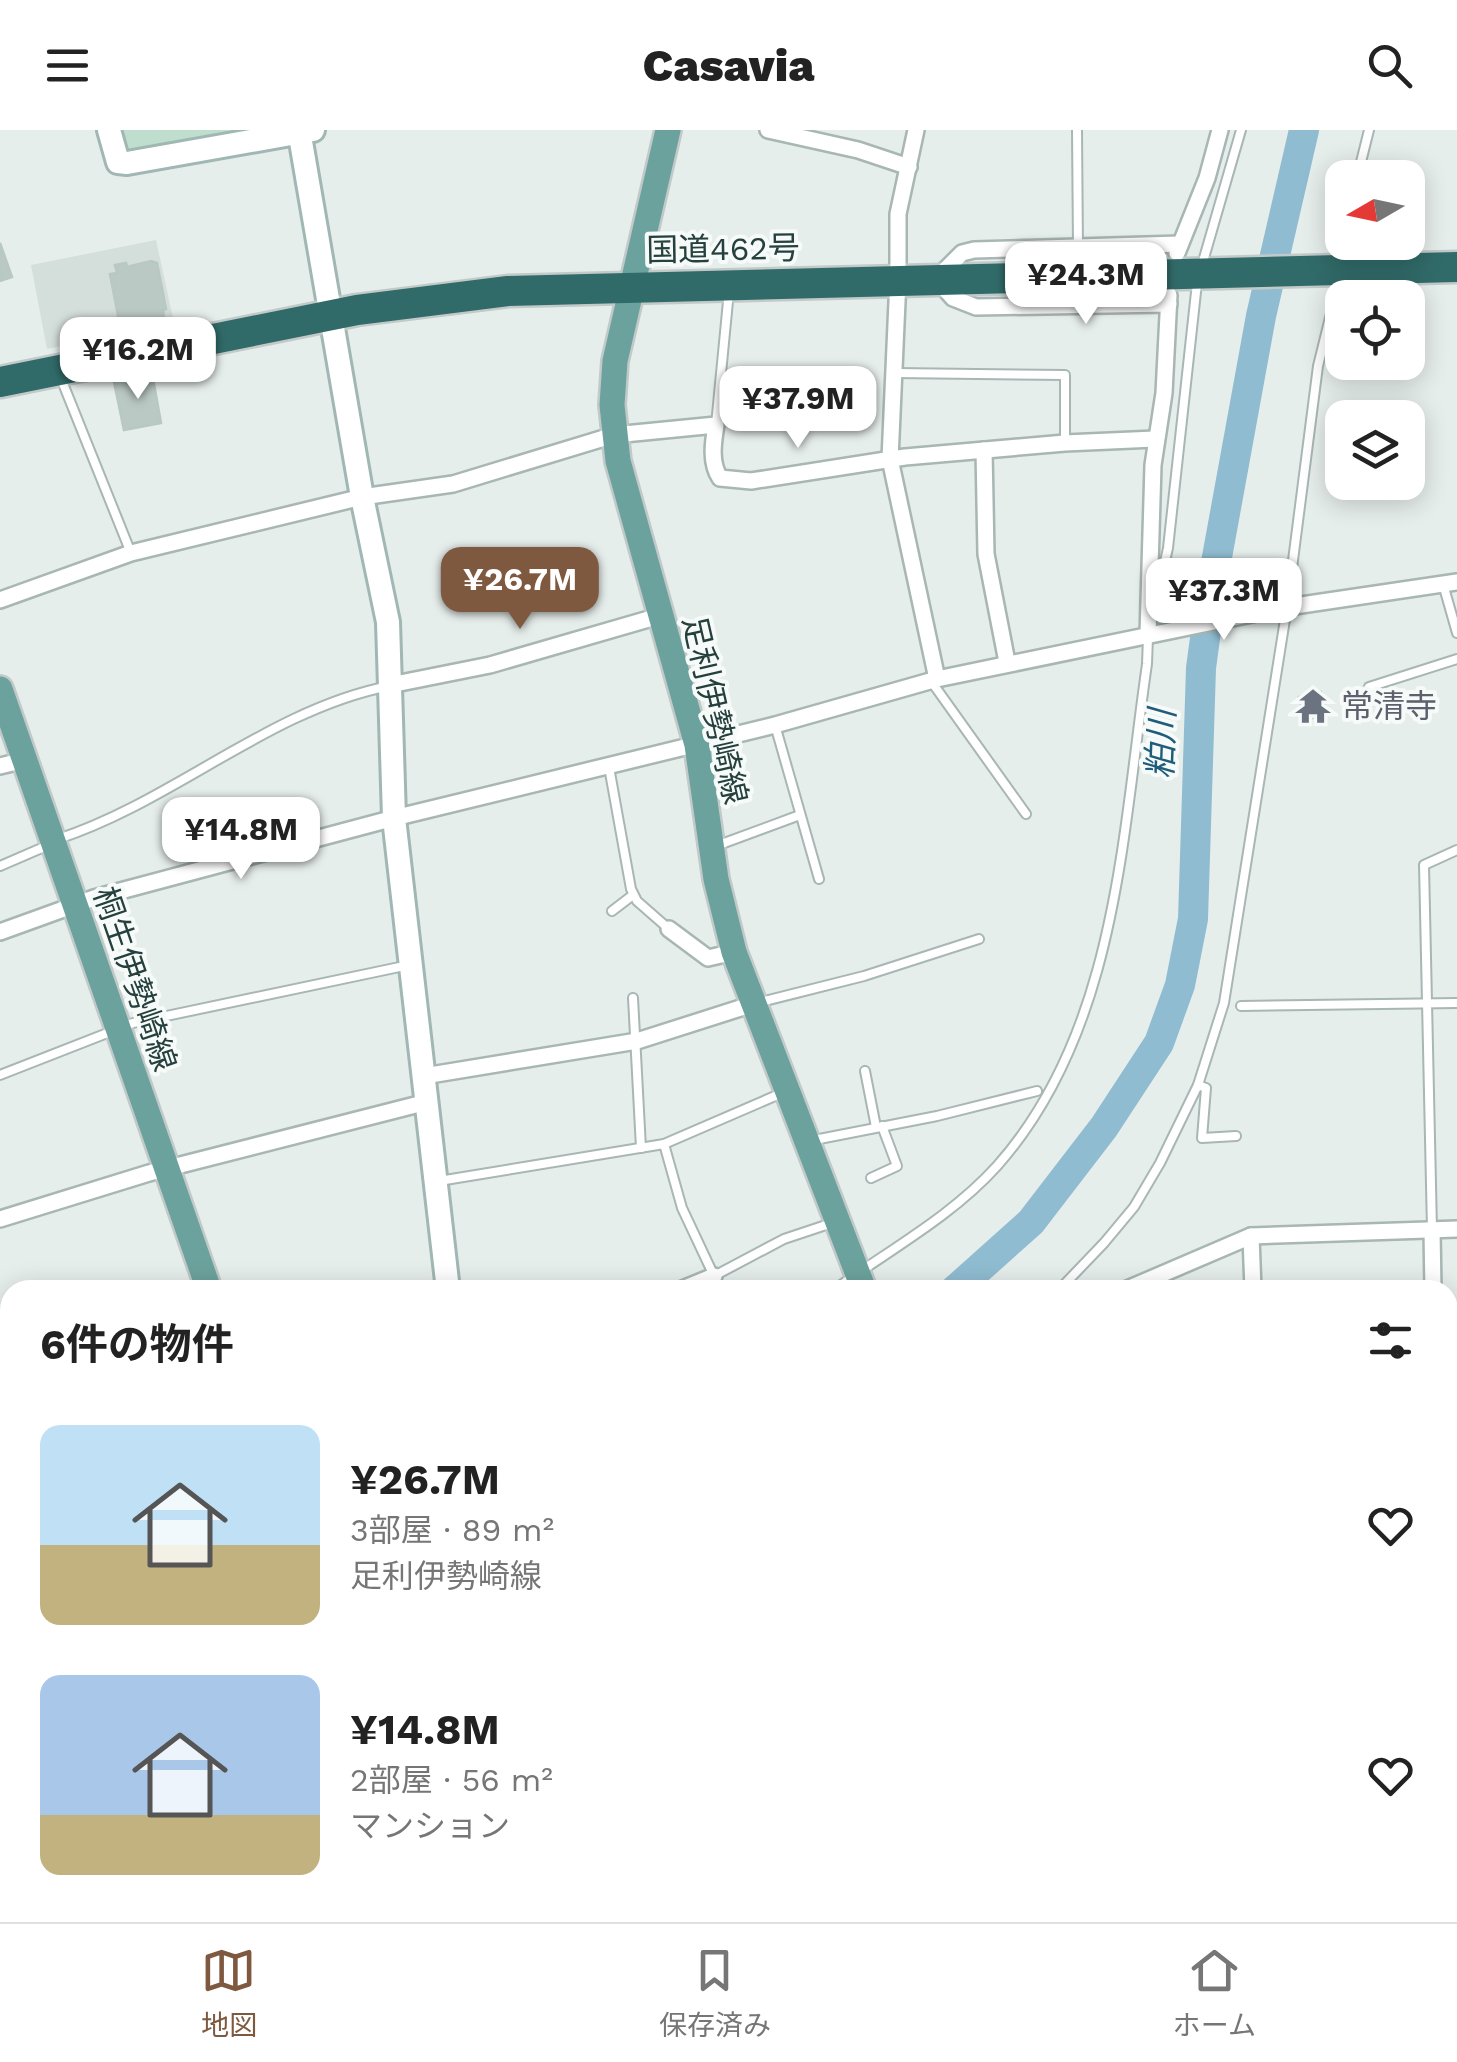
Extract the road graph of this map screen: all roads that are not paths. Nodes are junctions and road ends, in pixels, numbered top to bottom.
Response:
1 (109, 130) edge
2 (668, 130) edge
3 (768, 130) edge
4 (916, 130) edge
5 (1078, 130) edge
6 (1220, 130) edge
7 (1241, 130) edge
8 (1369, 130) edge
9 (304, 131) edge
10 (1361, 160) edge
11 (910, 167) junction
12 (1078, 246) junction
13 (1191, 261) junction
14 (1341, 261) edge
15 (1457, 267) edge
16 (898, 279) junction
17 (936, 279) junction
18 (730, 284) junction
19 (630, 286) junction
20 (332, 315) junction
21 (59, 370) junction
22 (894, 373) junction
23 (0, 382) edge
24 (716, 426) junction
25 (614, 435) junction
26 (1155, 439) junction
27 (1065, 443) junction
28 (984, 450) junction
29 (890, 458) junction
30 (362, 497) junction
31 (130, 552) junction
32 (1450, 582) edge
33 (0, 600) edge
34 (1284, 608) junction
35 (659, 616) junction
36 (1151, 632) junction
37 (1457, 632) edge
38 (1457, 659) edge
39 (1007, 662) junction
40 (934, 680) junction
41 (390, 685) junction
42 (1369, 688) dead end
43 (0, 689) edge
44 (776, 726) junction
45 (697, 746) junction
46 (13, 763) edge
47 (608, 767) junction
48 (1026, 814) dead end
49 (800, 815) junction
50 (394, 818) junction
51 (54, 841) junction
52 (712, 847) junction
53 (1457, 850) edge
54 (0, 866) edge
55 (819, 878) dead end
56 (633, 896) junction
57 (75, 905) junction
58 (612, 911) dead end
59 (669, 929) joint
60 (0, 932) edge
61 (979, 939) dead end
62 (734, 952) junction
63 (410, 965) junction
64 (632, 998) dead end
65 (1457, 1003) edge
66 (753, 1004) junction
67 (1427, 1004) junction
68 (1241, 1006) dead end
69 (116, 1028) junction
70 (636, 1042) junction
71 (865, 1070) dead end
72 (0, 1075) edge
73 (424, 1076) junction
74 (1198, 1085) junction
75 (786, 1091) junction
76 (1037, 1091) dead end
77 (428, 1102) junction
78 (879, 1127) junction
79 (1236, 1136) dead end
80 (805, 1142) junction
81 (664, 1144) junction
82 (641, 1148) junction
83 (167, 1169) junction
84 (871, 1178) dead end
85 (436, 1181) junction
86 (2, 1214) edge
87 (836, 1222) junction
88 (1457, 1229) edge
89 (1432, 1230) junction
90 (1251, 1236) junction
91 (714, 1276) junction
92 (206, 1280) edge
93 (447, 1280) edge
94 (704, 1280) edge
95 (860, 1280) edge
96 (861, 1280) edge
97 (1069, 1280) edge
98 (1148, 1280) edge
99 (1253, 1280) edge
100 (1433, 1280) edge

1 - 9 street
2 - 19 main road, 足利伊勢崎線
3 - 11 street
4 - 11 street
5 - 12 lane
6 - 13 street
7 - 13 lane
8 - 10 lane
9 - 20 street
11 - 16 street
12 - 13 street
12 - 17 street
13 - 14 highway, 国道462号
13 - 17 highway, 国道462号
13 - 36 lane
14 - 15 highway, 国道462号
14 - 34 lane
16 - 17 highway, 国道462号
16 - 18 highway, 国道462号
16 - 22 street
17 - 26 street
18 - 19 highway, 国道462号
18 - 24 lane
19 - 20 highway, 国道462号
19 - 25 main road, 足利伊勢崎線
20 - 21 highway, 国道462号
20 - 30 street
21 - 23 highway, 国道462号
21 - 31 lane
22 - 27 lane
22 - 29 street
24 - 25 street
24 - 29 street
25 - 30 street
25 - 35 main road, 足利伊勢崎線
26 - 27 street
26 - 36 street
27 - 28 street
28 - 29 street
28 - 39 street
29 - 40 street
30 - 31 street
30 - 41 street
31 - 33 street
32 - 34 street
32 - 37 lane
34 - 36 street
34 - 74 lane
35 - 41 street
35 - 45 main road, 足利伊勢崎線
36 - 39 street
36 - 96 lane
38 - 42 lane
39 - 40 street
40 - 44 street
40 - 48 lane
41 - 50 street
41 - 51 lane
43 - 46 main road, 桐生伊勢崎線
44 - 45 street
44 - 49 lane
45 - 47 street
45 - 52 main road, 足利伊勢崎線
46 - 51 main road, 桐生伊勢崎線
47 - 50 street
47 - 56 lane
49 - 52 lane
49 - 55 lane
50 - 57 street
50 - 63 street
51 - 54 lane
51 - 57 main road, 桐生伊勢崎線
52 - 62 main road, 足利伊勢崎線
53 - 67 lane
56 - 58 lane
56 - 59 lane
57 - 60 street
57 - 69 main road, 桐生伊勢崎線
59 - 62 street
61 - 66 lane
62 - 66 main road, 足利伊勢崎線
63 - 69 lane
63 - 73 street
64 - 70 lane
65 - 67 lane
66 - 70 street
66 - 75 main road, 足利伊勢崎線
67 - 68 lane
67 - 89 lane
69 - 72 lane
69 - 83 main road, 桐生伊勢崎線
70 - 73 street
70 - 82 lane
71 - 78 lane
73 - 77 street
74 - 79 lane
74 - 97 lane
75 - 80 main road, 足利伊勢崎線
75 - 81 lane
76 - 78 lane
77 - 83 street
77 - 85 street
78 - 80 lane
78 - 84 lane
80 - 87 main road, 足利伊勢崎線
81 - 82 lane
81 - 91 lane
82 - 85 lane
83 - 86 street
83 - 92 main road, 桐生伊勢崎線
85 - 93 street
87 - 91 lane
87 - 95 main road, 足利伊勢崎線
88 - 89 street
89 - 90 street
89 - 100 street
90 - 98 street
90 - 99 street
91 - 94 street

